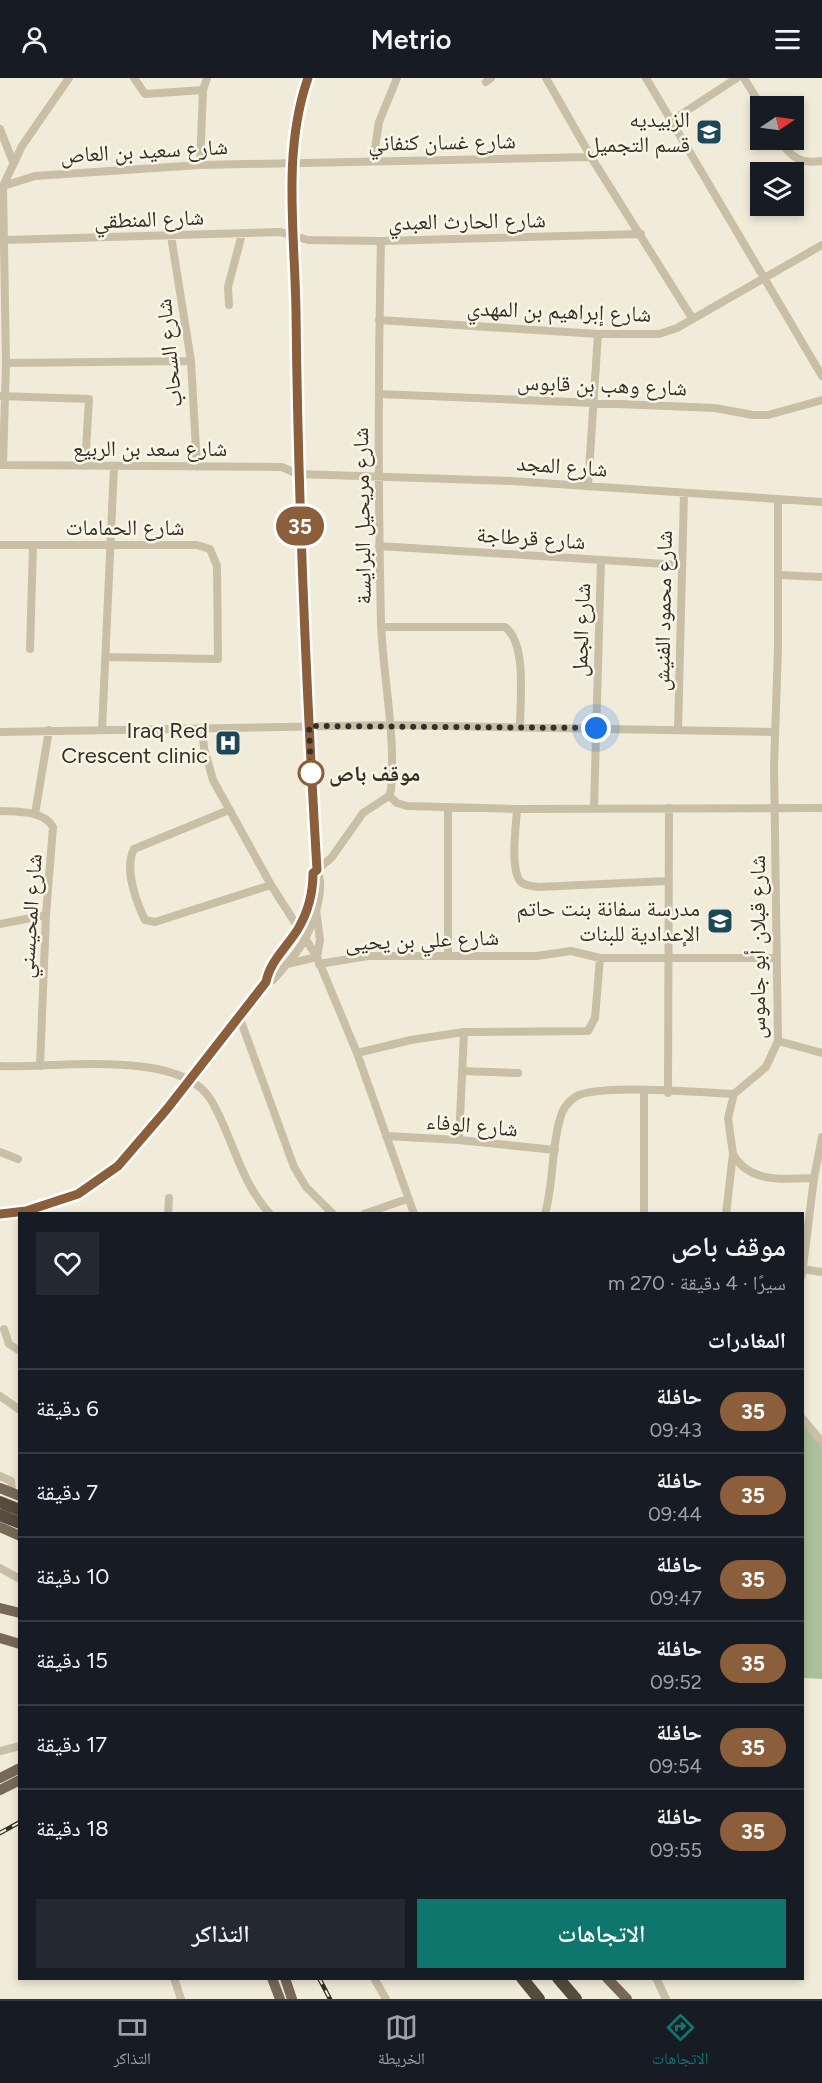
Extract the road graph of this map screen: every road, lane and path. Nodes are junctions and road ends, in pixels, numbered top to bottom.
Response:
1 (69, 78) edge
2 (134, 78) edge
3 (207, 78) edge
4 (308, 78) edge
5 (397, 78) edge
6 (546, 78) edge
7 (646, 78) edge
8 (737, 78) edge
9 (744, 78) edge
10 (203, 90) junction
11 (755, 96) edge
12 (671, 121) junction
13 (0, 129) edge
14 (787, 150) edge
15 (591, 157) junction
16 (373, 161) junction
17 (822, 161) edge
18 (13, 162) junction
19 (292, 162) junction
20 (200, 165) junction
21 (1, 187) edge
22 (242, 234) junction
23 (641, 234) junction
24 (295, 235) junction
25 (171, 236) junction
26 (5, 240) junction
27 (381, 241) junction
28 (822, 245) edge
29 (766, 277) junction
30 (2, 296) edge
31 (229, 305) dead end
32 (692, 318) junction
33 (380, 320) junction
34 (598, 334) junction
35 (191, 361) junction
36 (6, 363) junction
37 (822, 375) edge
38 (379, 394) junction
39 (2, 396) edge
40 (822, 400) edge
41 (593, 402) junction
42 (2, 465) edge
43 (86, 466) junction
44 (114, 466) junction
45 (197, 467) junction
46 (298, 474) junction
47 (379, 476) junction
48 (588, 486) junction
49 (684, 493) junction
50 (778, 499) junction
51 (822, 502) edge
52 (0, 545) edge
53 (33, 545) junction
54 (111, 546) junction
55 (379, 546) junction
56 (601, 560) junction
57 (681, 565) junction
58 (779, 575) junction
59 (822, 577) edge
60 (382, 627) junction
61 (30, 649) dead end
62 (107, 657) junction
63 (391, 725) junction
64 (309, 726) junction
65 (520, 727) junction
66 (202, 728) junction
67 (596, 728) junction
68 (102, 729) junction
69 (48, 730) junction
70 (678, 730) junction
71 (0, 732) edge
72 (775, 732) junction
73 (390, 793) junction
74 (448, 807) junction
75 (594, 808) junction
76 (669, 808) junction
77 (774, 808) junction
78 (822, 808) edge
79 (517, 809) junction
80 (229, 810) junction
81 (0, 811) edge
82 (35, 814) junction
83 (317, 870) junction
84 (667, 881) junction
85 (270, 885) junction
86 (316, 907) junction
87 (46, 915) junction
88 (0, 924) edge
89 (298, 928) junction
90 (305, 939) junction
91 (448, 954) junction
92 (666, 957) junction
93 (777, 957) junction
94 (600, 958) junction
95 (318, 961) junction
96 (286, 964) junction
97 (266, 982) junction
98 (239, 1016) junction
99 (464, 1032) junction
100 (778, 1041) junction
101 (357, 1053) junction
102 (822, 1053) edge
103 (0, 1066) edge
104 (40, 1066) junction
105 (462, 1071) junction
106 (518, 1073) dead end
107 (189, 1081) junction
108 (644, 1091) junction
109 (668, 1092) junction
110 (734, 1094) junction
111 (386, 1136) junction
112 (822, 1137) edge
113 (459, 1140) junction
114 (555, 1150) junction
115 (0, 1152) edge
116 (733, 1154) junction
117 (18, 1159) dead end
118 (814, 1178) junction
119 (169, 1198) dead end
120 (407, 1199) junction
121 (168, 1212) edge
122 (269, 1212) edge
123 (331, 1212) edge
124 (370, 1212) edge
125 (413, 1212) edge
126 (545, 1212) edge
127 (644, 1212) edge
128 (726, 1212) edge
129 (0, 1214) edge
130 (804, 1263) edge
131 (804, 1271) edge
132 (822, 1272) edge
133 (4, 1329) dead end
134 (18, 1350) edge
135 (0, 1396) edge
136 (18, 1409) edge
137 (804, 1420) edge
138 (822, 1442) edge
139 (0, 1476) edge
140 (0, 1488) edge
141 (17, 1492) edge
142 (0, 1502) edge
143 (18, 1509) edge
144 (0, 1515) edge
145 (18, 1521) edge
146 (0, 1527) edge
147 (18, 1535) edge
148 (0, 1568) edge
149 (18, 1578) edge
150 (0, 1608) edge
151 (18, 1612) edge
152 (0, 1638) edge
153 (18, 1643) edge
154 (18, 1746) edge
155 (0, 1751) edge
156 (18, 1769) edge
157 (0, 1778) edge
158 (18, 1781) edge
159 (0, 1790) edge
160 (175, 1980) edge
161 (273, 1980) edge
162 (286, 1980) edge
163 (375, 1980) edge
164 (524, 1980) edge
165 (560, 1980) edge
166 (609, 1980) edge
167 (657, 1980) edge
168 (181, 1999) edge
169 (280, 1999) edge
170 (292, 1999) edge
171 (386, 1999) edge
172 (539, 1999) edge
173 (576, 1999) edge
174 (627, 1999) edge
175 (666, 1999) edge

1 - 18 street
2 - 10 street
3 - 10 street
4 - 19 street
5 - 16 street
6 - 15 street
7 - 12 street
8 - 12 street
9 - 11 street
10 - 20 street
12 - 29 street
13 - 18 street
14 - 17 street
15 - 16 street, شارع غسان كنفاني
15 - 23 street
16 - 19 street, شارع غسان كنفاني
18 - 21 street
19 - 20 street, شارع سعيد بن العاص
19 - 24 street
20 - 21 street, شارع سعيد بن العاص
21 - 26 street
22 - 24 street, شارع المنطقي
22 - 25 street, شارع المنطقي
22 - 31 street
23 - 27 street, شارع الحارث العبدي
23 - 32 street
24 - 27 street, شارع الحارث العبدي
24 - 46 street
25 - 26 street, شارع المنطقي
25 - 35 street, شارع السحاب
26 - 30 street
27 - 33 street, شارع مريحيل البرايسة
28 - 29 street, شارع إبراهيم بن المهدي
29 - 32 street, شارع إبراهيم بن المهدي
29 - 37 street
30 - 36 street
32 - 34 street, شارع إبراهيم بن المهدي
33 - 34 street, شارع إبراهيم بن المهدي
33 - 38 street, شارع مريحيل البرايسة
34 - 41 street
35 - 36 street
35 - 45 street, شارع السحاب
36 - 39 street
38 - 41 street, شارع وهب بن قابوس
38 - 47 street, شارع مريحيل البرايسة
39 - 42 street
39 - 43 street
40 - 41 street, شارع وهب بن قابوس
41 - 48 street
42 - 43 street, شارع سعد بن الربيع
43 - 44 street, شارع سعد بن الربيع
44 - 45 street, شارع سعد بن الربيع
44 - 54 street
45 - 46 street, شارع سعد بن الربيع
46 - 47 street, شارع المجد
46 - 64 street
47 - 48 street, شارع المجد
47 - 55 street, شارع مريحيل البرايسة
48 - 49 street, شارع المجد
49 - 50 street, شارع المجد
49 - 57 street, شارع محمود الفنيش
50 - 51 street, شارع المجد
50 - 58 street, شارع قبلان أبو جاموس
52 - 53 street, شارع الحمامات
53 - 54 street, شارع الحمامات
53 - 61 street
54 - 62 street
54 - 62 street, شارع الحمامات
55 - 56 street, شارع قرطاجة
55 - 60 street, شارع مريحيل البرايسة
56 - 57 street, شارع قرطاجة
56 - 67 street, شارع الجمل
57 - 70 street, شارع محمود الفنيش
58 - 59 street
58 - 72 street, شارع قبلان أبو جاموس
60 - 63 street, شارع مريحيل البرايسة
60 - 65 street
62 - 68 street
63 - 64 street
63 - 65 street
63 - 73 street, شارع مريحيل البرايسة
64 - 66 street
64 - 83 street
65 - 67 street
66 - 68 street
66 - 80 street
67 - 70 street
67 - 75 street, شارع الجمل
68 - 69 street
69 - 71 street
69 - 82 street
70 - 72 street
72 - 77 street, شارع قبلان أبو جاموس
73 - 74 street
73 - 83 street
74 - 79 street
74 - 91 street
75 - 76 street
75 - 79 street
76 - 77 street
76 - 84 street
77 - 78 street
77 - 93 street, شارع قبلان أبو جاموس
79 - 84 street
80 - 85 street
80 - 85 street
81 - 82 street
82 - 87 street, شارع المحيسني
83 - 86 street
83 - 89 street
84 - 92 street
85 - 89 street
86 - 90 street
86 - 95 street
87 - 88 street
87 - 104 street, شارع المحيسني
89 - 90 street
89 - 97 street
90 - 95 street
90 - 96 street
91 - 94 street, شارع علي بن يحيى
91 - 95 street, شارع علي بن يحيى
92 - 93 street, شارع علي بن يحيى
92 - 94 street, شارع علي بن يحيى
92 - 109 street
93 - 100 street, شارع قبلان أبو جاموس
94 - 99 street
95 - 96 street, شارع علي بن يحيى
95 - 101 street
96 - 97 street
97 - 98 street
98 - 107 street
98 - 123 street
99 - 101 street
99 - 105 street
100 - 102 street
100 - 110 street, شارع قبلان أبو جاموس
101 - 111 street
103 - 104 street
104 - 107 street
105 - 106 street
105 - 113 street
107 - 122 street
107 - 129 street
108 - 109 street
108 - 114 street
108 - 127 street
109 - 110 street
110 - 116 street
111 - 113 street, شارع الوفاء
111 - 120 street
112 - 118 street
113 - 114 street, شارع الوفاء
114 - 126 street
115 - 117 street
116 - 118 street
116 - 128 street
118 - 130 street
119 - 121 street
120 - 124 street
120 - 125 street
131 - 132 street
133 - 134 street
135 - 136 street
137 - 138 street
139 - 141 street
140 - 141 main road
142 - 143 highway
144 - 145 highway
146 - 147 main road
148 - 149 street
150 - 151 main road
152 - 153 main road
154 - 155 street
156 - 157 main road
158 - 159 main road
160 - 168 street
161 - 169 main road
162 - 170 main road
163 - 171 street
164 - 172 highway
165 - 173 highway
166 - 174 main road
167 - 175 street

